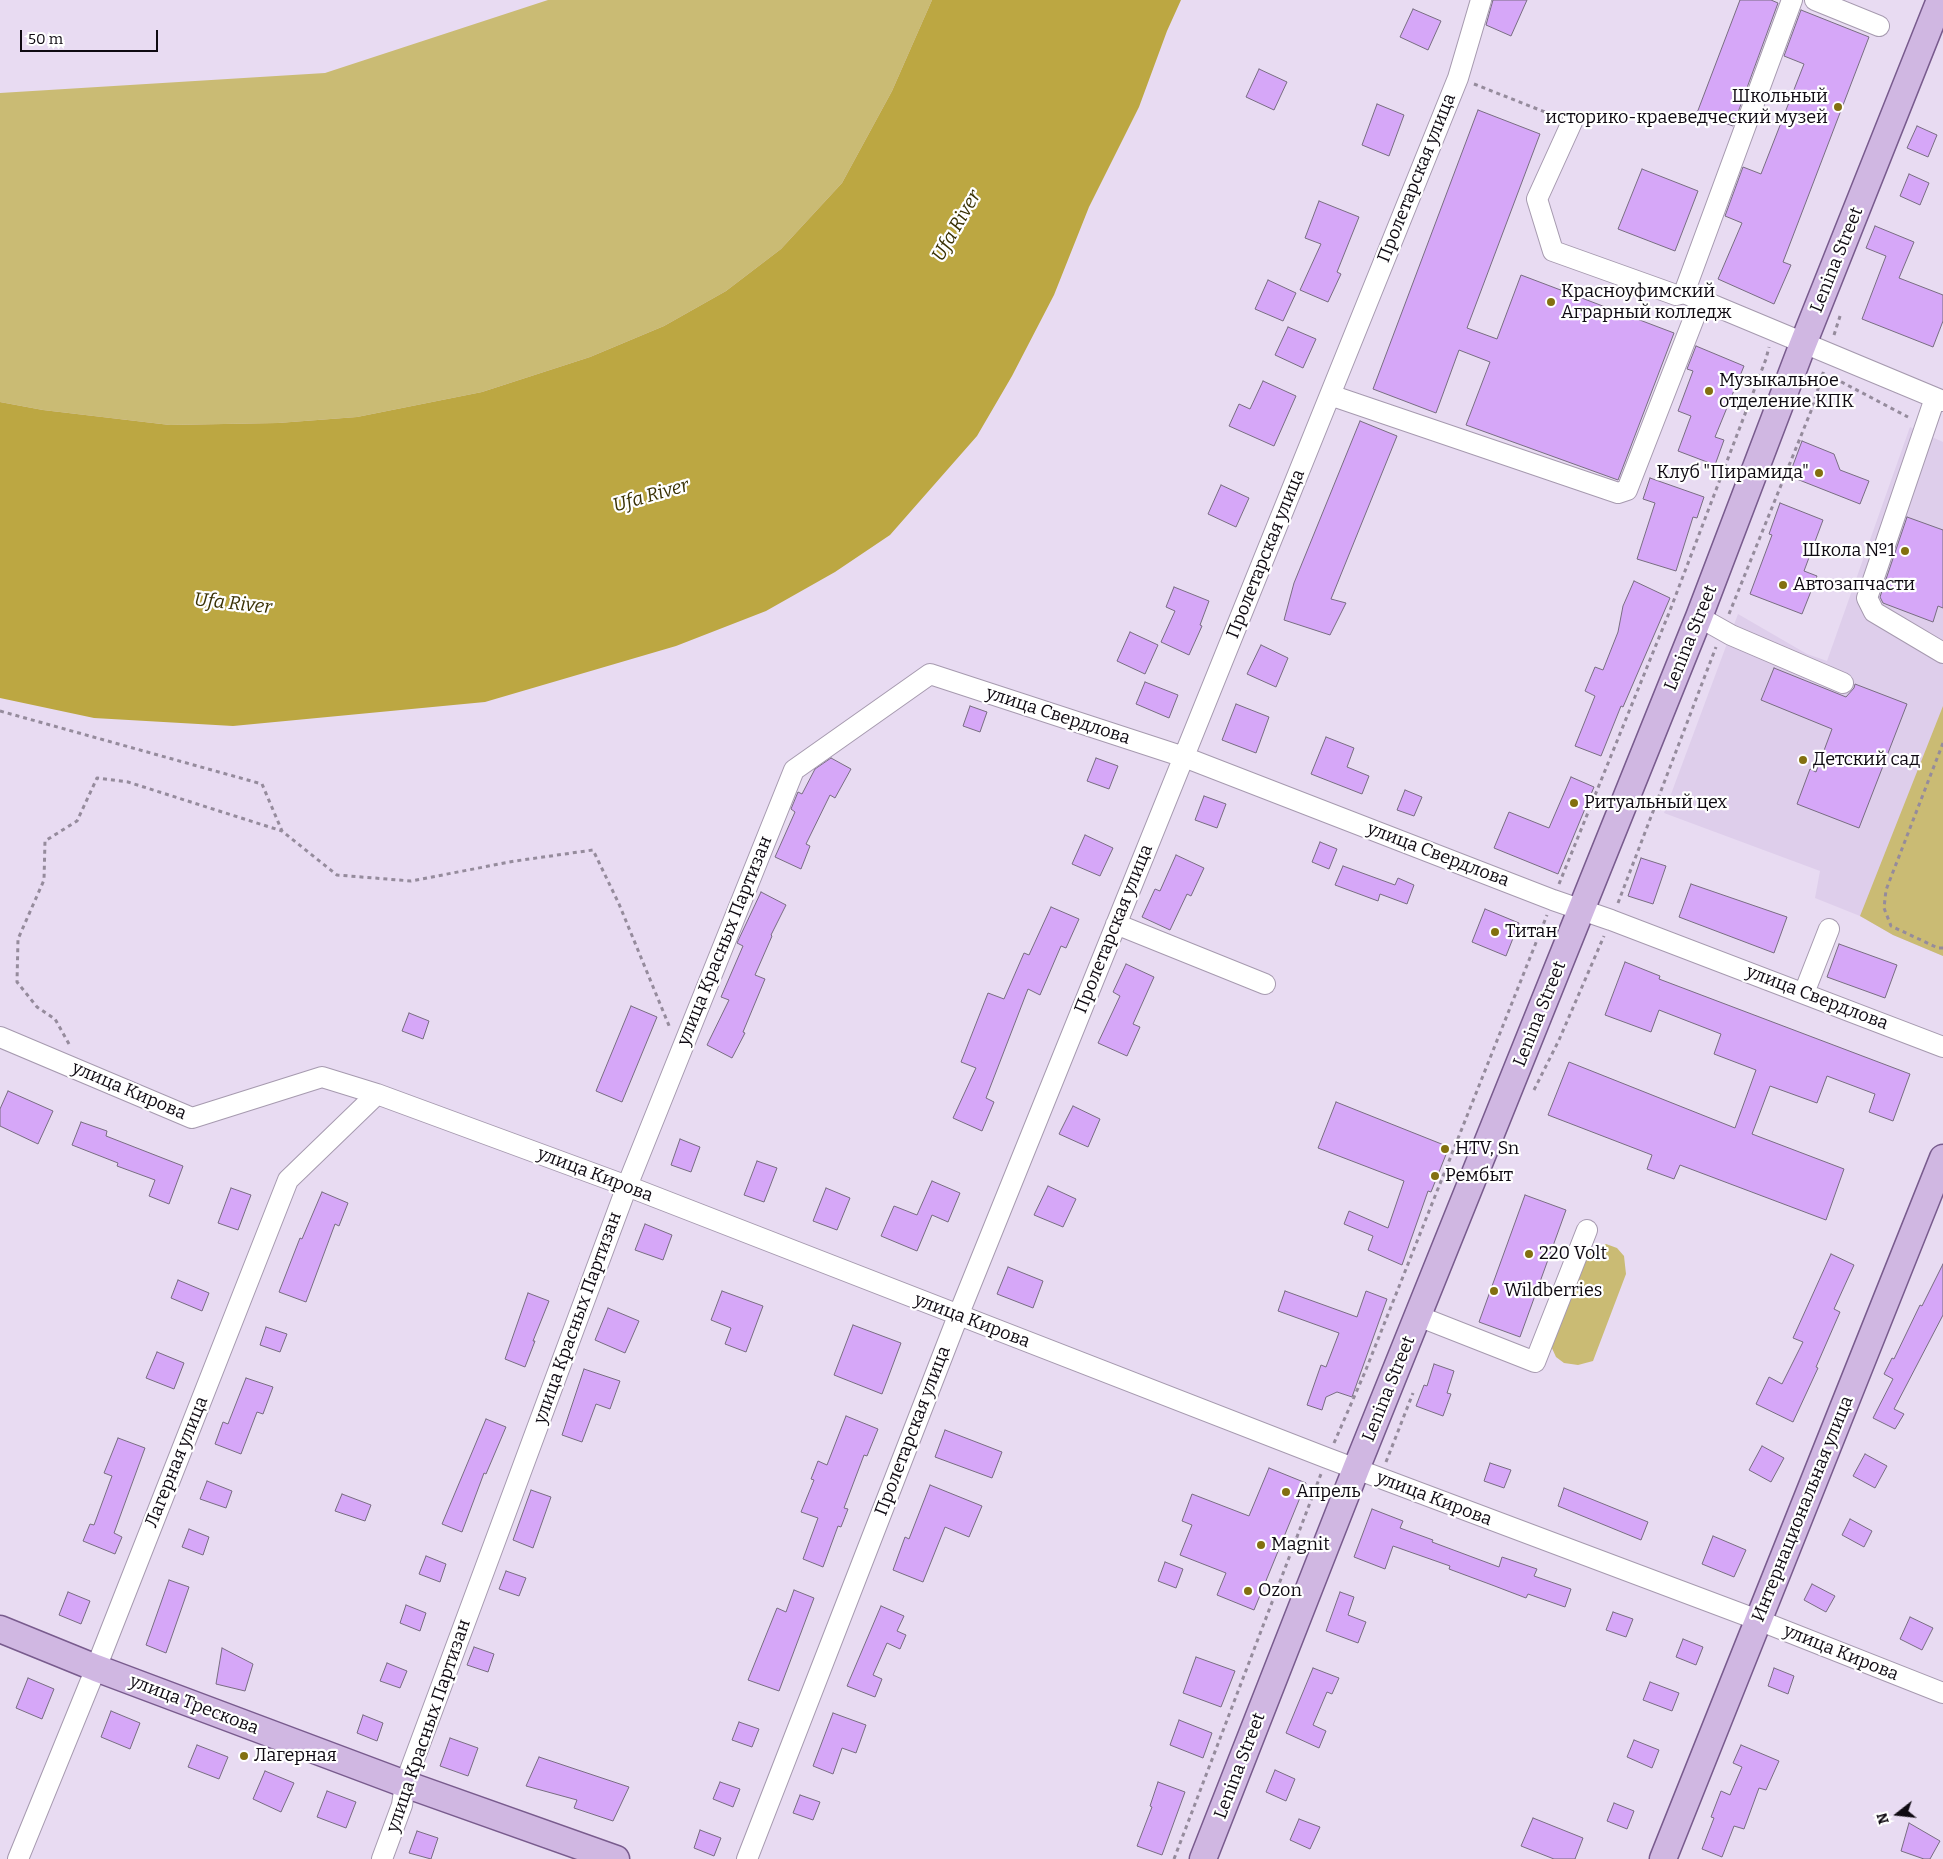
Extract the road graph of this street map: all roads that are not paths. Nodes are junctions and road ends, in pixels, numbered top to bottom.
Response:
1 (1481, 0) edge
2 (1792, 0) edge
3 (1814, 0) edge
4 (1940, 0) edge
5 (1879, 26) dead end
6 (1572, 122) road end
7 (1693, 297) junction
8 (1801, 352) junction
9 (1330, 395) junction
10 (1939, 400) edge
11 (1699, 617) junction
12 (1943, 653) edge
13 (930, 674) joint
14 (1843, 683) dead end
15 (1184, 757) junction
16 (1582, 910) junction
17 (1116, 924) junction
18 (1830, 929) dead end
19 (1265, 984) dead end
20 (1804, 993) junction
21 (0, 1036) edge
22 (1943, 1047) edge
23 (377, 1094) junction
24 (1943, 1158) edge
25 (627, 1186) junction
26 (1587, 1230) dead end
27 (958, 1316) junction
28 (1418, 1316) junction
29 (1356, 1469) junction
30 (1758, 1620) junction
31 (0, 1629) edge
32 (96, 1668) junction
33 (1943, 1693) edge
34 (405, 1784) junction
35 (18, 1859) edge
36 (382, 1859) edge
37 (616, 1859) edge
38 (747, 1859) edge
39 (1203, 1859) edge
40 (1663, 1859) edge

1 - 9 street, Пролетарская улица
2 - 7 street
3 - 5 street
4 - 8 main road, Lenina Street
6 - 7 street
7 - 8 street
7 - 9 street
8 - 10 street
8 - 11 main road, Lenina Street
9 - 15 street, Пролетарская улица
10 - 12 street
11 - 14 street
11 - 16 main road, Lenina Street
13 - 15 street, улица Свердлова
13 - 25 street, улица Красных Партизан
15 - 16 street, улица Свердлова
15 - 17 street, Пролетарская улица
16 - 20 street, улица Свердлова
16 - 28 main road, Lenina Street
17 - 19 street
17 - 27 street, Пролетарская улица
18 - 20 street
20 - 22 street, улица Свердлова
21 - 23 street, улица Кирова
23 - 25 street, улица Кирова
23 - 32 street, Лагерная улица
24 - 30 main road, Интернациональная улица
25 - 27 street, улица Кирова
25 - 34 street, улица Красных Партизан
26 - 28 street
27 - 29 street, улица Кирова
27 - 38 street, Пролетарская улица
28 - 29 main road, Lenina Street
29 - 30 street, улица Кирова
29 - 39 main road, Lenina Street
30 - 33 street, улица Кирова
30 - 40 main road, Интернациональная улица
31 - 32 main road, улица Трескова
32 - 34 main road, улица Трескова
32 - 35 street, Лагерная улица
34 - 36 street, улица Красных Партизан
34 - 37 main road, улица Трескова

